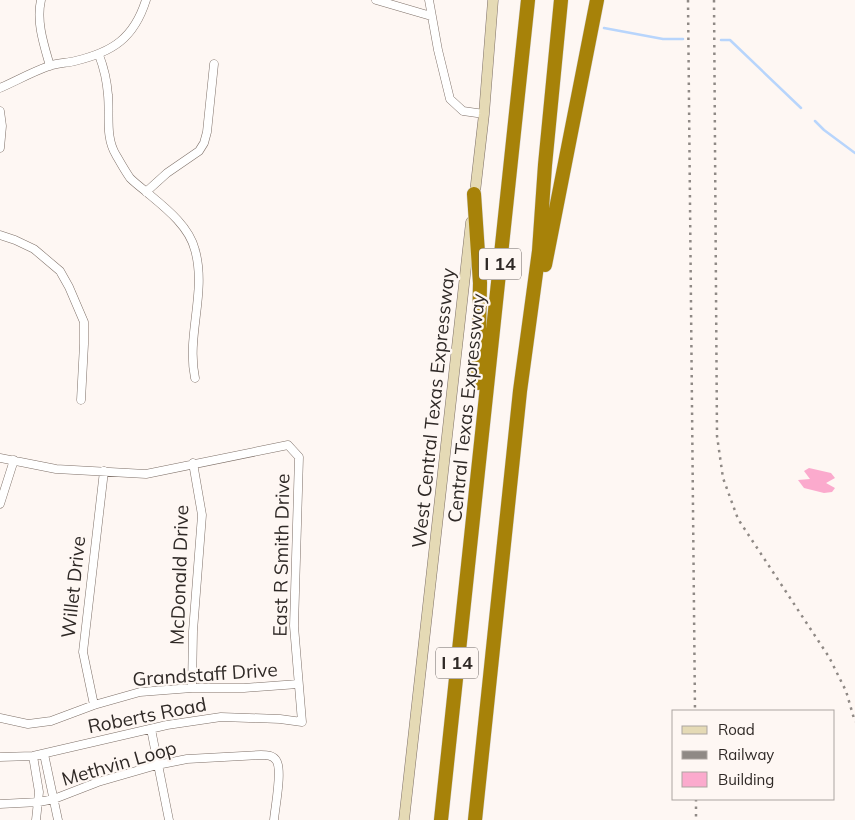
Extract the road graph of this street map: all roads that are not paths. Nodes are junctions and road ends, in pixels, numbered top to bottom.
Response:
1 (41, 0) edge
2 (146, 0) edge
3 (376, 0) edge
4 (429, 0) edge
5 (493, 0) edge
6 (528, 0) edge
7 (561, 0) edge
8 (597, 0) edge
9 (431, 16) junction
10 (99, 55) junction
11 (214, 64) dead end
12 (50, 66) junction
13 (0, 88) edge
14 (0, 111) edge
15 (484, 114) junction
16 (0, 148) edge
17 (146, 192) junction
18 (474, 194) junction
19 (0, 235) edge
20 (196, 378) dead end
21 (520, 391) junction
22 (81, 400) dead end
23 (0, 458) edge
24 (14, 460) junction
25 (193, 463) junction
26 (104, 471) junction
27 (0, 504) edge
28 (472, 528) junction
29 (298, 684) junction
30 (192, 688) junction
31 (94, 705) junction
32 (0, 718) edge
33 (302, 722) joint
34 (151, 729) junction
35 (44, 754) junction
36 (32, 756) junction
37 (0, 757) edge
38 (157, 765) junction
39 (443, 798) junction
40 (54, 799) junction
41 (39, 802) junction
42 (0, 804) edge
43 (36, 820) edge
44 (58, 820) edge
45 (169, 820) edge
46 (274, 820) edge
47 (404, 820) edge
48 (437, 820) edge
49 (441, 820) edge
50 (475, 820) edge

1 - 12 street
2 - 10 street
3 - 9 street
4 - 9 street
5 - 15 main road, West Central Texas Expressway
6 - 28 highway, Central Texas Expressway / I 14
7 - 21 highway, I 14
8 - 21 highway
9 - 15 street
10 - 12 street
10 - 17 street
11 - 17 street
12 - 13 street
14 - 16 street
15 - 18 main road, West Central Texas Expressway
17 - 20 street
18 - 28 highway
18 - 47 main road, West Central Texas Expressway
19 - 22 street
21 - 50 highway, I 14
23 - 24 street, East R Smith Drive
24 - 26 street, East R Smith Drive
24 - 27 street
25 - 26 street, East R Smith Drive
25 - 29 street, East R Smith Drive
25 - 30 street, McDonald Drive
26 - 31 street, Willet Drive
28 - 39 highway, Central Texas Expressway / I 14
29 - 30 street, Grandstaff Drive
29 - 33 street, East R Smith Drive
30 - 31 street, Grandstaff Drive
31 - 32 street, Grandstaff Drive
33 - 34 street, Roberts Road
34 - 35 street, Roberts Road
34 - 38 street
35 - 36 street, Roberts Road
35 - 40 street
36 - 37 street, Roberts Road
36 - 41 street
38 - 40 street, Methvin Loop
38 - 45 street
38 - 46 street, Methvin Loop
39 - 48 highway
39 - 49 highway, Central Texas Expressway / I 14
40 - 41 street, Methvin Loop
40 - 44 street
41 - 42 street, Methvin Loop
41 - 43 street

